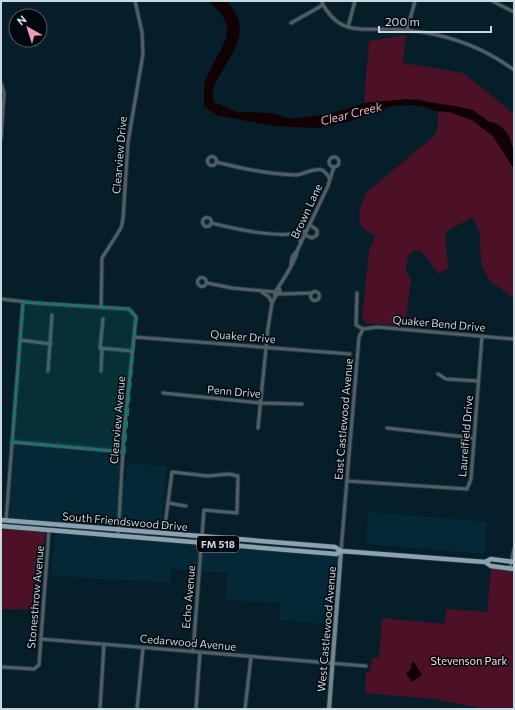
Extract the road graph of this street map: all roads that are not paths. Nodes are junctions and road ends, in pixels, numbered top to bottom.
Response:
1 (135, 1) edge
2 (321, 1) edge
3 (356, 1) edge
4 (415, 1) edge
5 (492, 1) edge
6 (323, 5) junction
7 (514, 11) edge
8 (291, 23) dead end
9 (348, 28) junction
10 (407, 30) junction
11 (514, 70) edge
12 (1, 83) edge
13 (1, 138) edge
14 (216, 162) dead end
15 (323, 170) junction
16 (330, 179) junction
17 (211, 223) dead end
18 (310, 225) junction
19 (307, 230) junction
20 (294, 233) junction
21 (305, 235) junction
22 (301, 242) junction
23 (207, 283) dead end
24 (279, 288) junction
25 (262, 292) junction
26 (275, 292) junction
27 (357, 293) dead end
28 (279, 294) junction
29 (312, 294) dead end
30 (275, 297) junction
31 (1, 299) edge
32 (23, 302) junction
33 (272, 303) junction
34 (101, 307) junction
35 (52, 315) dead end
36 (103, 319) dead end
37 (363, 329) junction
38 (482, 336) junction
39 (134, 337) junction
40 (514, 339) edge
41 (20, 340) junction
42 (51, 344) junction
43 (266, 347) junction
44 (102, 348) junction
45 (132, 351) junction
46 (350, 354) dead end
47 (100, 371) dead end
48 (48, 372) dead end
49 (438, 374) dead end
50 (478, 381) junction
51 (164, 393) dead end
52 (261, 403) junction
53 (302, 404) dead end
54 (258, 428) dead end
55 (388, 428) dead end
56 (474, 438) junction
57 (12, 442) junction
58 (124, 452) junction
59 (347, 482) junction
60 (168, 503) junction
61 (186, 506) dead end
62 (3, 520) edge
63 (50, 524) junction
64 (61, 525) junction
65 (3, 526) edge
66 (118, 529) junction
67 (49, 530) junction
68 (60, 531) junction
69 (164, 533) junction
70 (118, 536) junction
71 (202, 536) junction
72 (202, 543) junction
73 (514, 549) edge
74 (341, 551) junction
75 (513, 561) edge
76 (485, 562) junction
77 (512, 568) edge
78 (41, 639) junction
79 (104, 644) junction
80 (143, 648) junction
81 (193, 652) junction
82 (200, 652) junction
83 (251, 657) junction
84 (332, 664) junction
85 (366, 666) dead end
86 (1, 667) edge
87 (100, 709) edge
88 (137, 709) edge
89 (196, 709) edge
90 (245, 709) edge
91 (329, 709) edge

1 - 34 street, Clearview Drive
2 - 6 street
3 - 9 street
4 - 10 street
5 - 7 street
6 - 8 street
6 - 9 street
9 - 10 street
10 - 11 street
12 - 13 street
14 - 15 street
15 - 16 street, Brown Lane
15 - 16 street, Brown Lane
16 - 18 street, Brown Lane
17 - 20 street
18 - 19 street, Brown Lane
18 - 21 street
19 - 20 street
19 - 21 street, Brown Lane
20 - 22 street
21 - 22 street, Brown Lane
22 - 24 street, Brown Lane
23 - 25 street
24 - 26 street, Brown Lane
24 - 28 street, Brown Lane
25 - 26 street
25 - 33 street
26 - 30 street
27 - 37 street
28 - 29 street
28 - 30 street
30 - 33 street
31 - 32 street
32 - 34 street
32 - 41 street
33 - 43 street
34 - 39 street, Clearview Avenue
35 - 42 street
36 - 44 street
37 - 38 street, Quaker Bend Drive
37 - 59 street, East Castlewood Avenue
38 - 40 street, Quaker Bend Drive
38 - 50 street, Laurelfield Drive
39 - 43 street, Quaker Drive
39 - 45 street, Clearview Avenue
41 - 42 street
41 - 57 street
42 - 48 street
43 - 46 street, Quaker Drive
43 - 52 street
44 - 45 street
44 - 47 street
45 - 58 street, Clearview Avenue
49 - 50 street
50 - 56 street, Laurelfield Drive
51 - 52 street, Penn Drive
52 - 53 street, Penn Drive
52 - 54 street
55 - 56 street
56 - 59 street, Laurelfield Drive
57 - 58 street
57 - 62 street
58 - 66 street, Clearview Avenue
59 - 74 street, East Castlewood Avenue
60 - 61 street
60 - 69 street
60 - 71 street, Echo Avenue
62 - 63 main road, South Friendswood Drive / FM 518
62 - 65 street
63 - 64 main road, South Friendswood Drive / FM 518
63 - 67 street, Stonesthrow Avenue
64 - 66 main road, South Friendswood Drive / FM 518
64 - 68 main road
65 - 67 main road, South Friendswood Drive / FM 518
66 - 69 main road, South Friendswood Drive / FM 518
66 - 70 street, Clearview Avenue
67 - 68 main road, South Friendswood Drive / FM 518
67 - 78 street, Stonesthrow Avenue
68 - 70 main road, South Friendswood Drive / FM 518
69 - 71 main road, South Friendswood Drive / FM 518
70 - 72 main road, South Friendswood Drive / FM 518
71 - 72 street, Echo Avenue
71 - 74 main road, South Friendswood Drive / FM 518
72 - 74 main road, South Friendswood Drive / FM 518
72 - 81 street, Echo Avenue
73 - 75 street
74 - 76 main road, South Friendswood Drive / FM 518
74 - 84 street, West Castlewood Avenue
75 - 76 main road, South Friendswood Drive / FM 518
75 - 77 street
76 - 77 main road, South Friendswood Drive / FM 518
78 - 79 street, Cedarwood Avenue
78 - 86 street, Stonesthrow Avenue
79 - 80 street, Cedarwood Avenue
79 - 87 street
80 - 81 street, Cedarwood Avenue
80 - 88 street
81 - 82 street, Cedarwood Avenue
82 - 83 street, Cedarwood Avenue
82 - 89 street
83 - 84 street, Cedarwood Avenue
83 - 90 street
84 - 85 street, Cedarwood Avenue
84 - 91 street, West Castlewood Avenue

